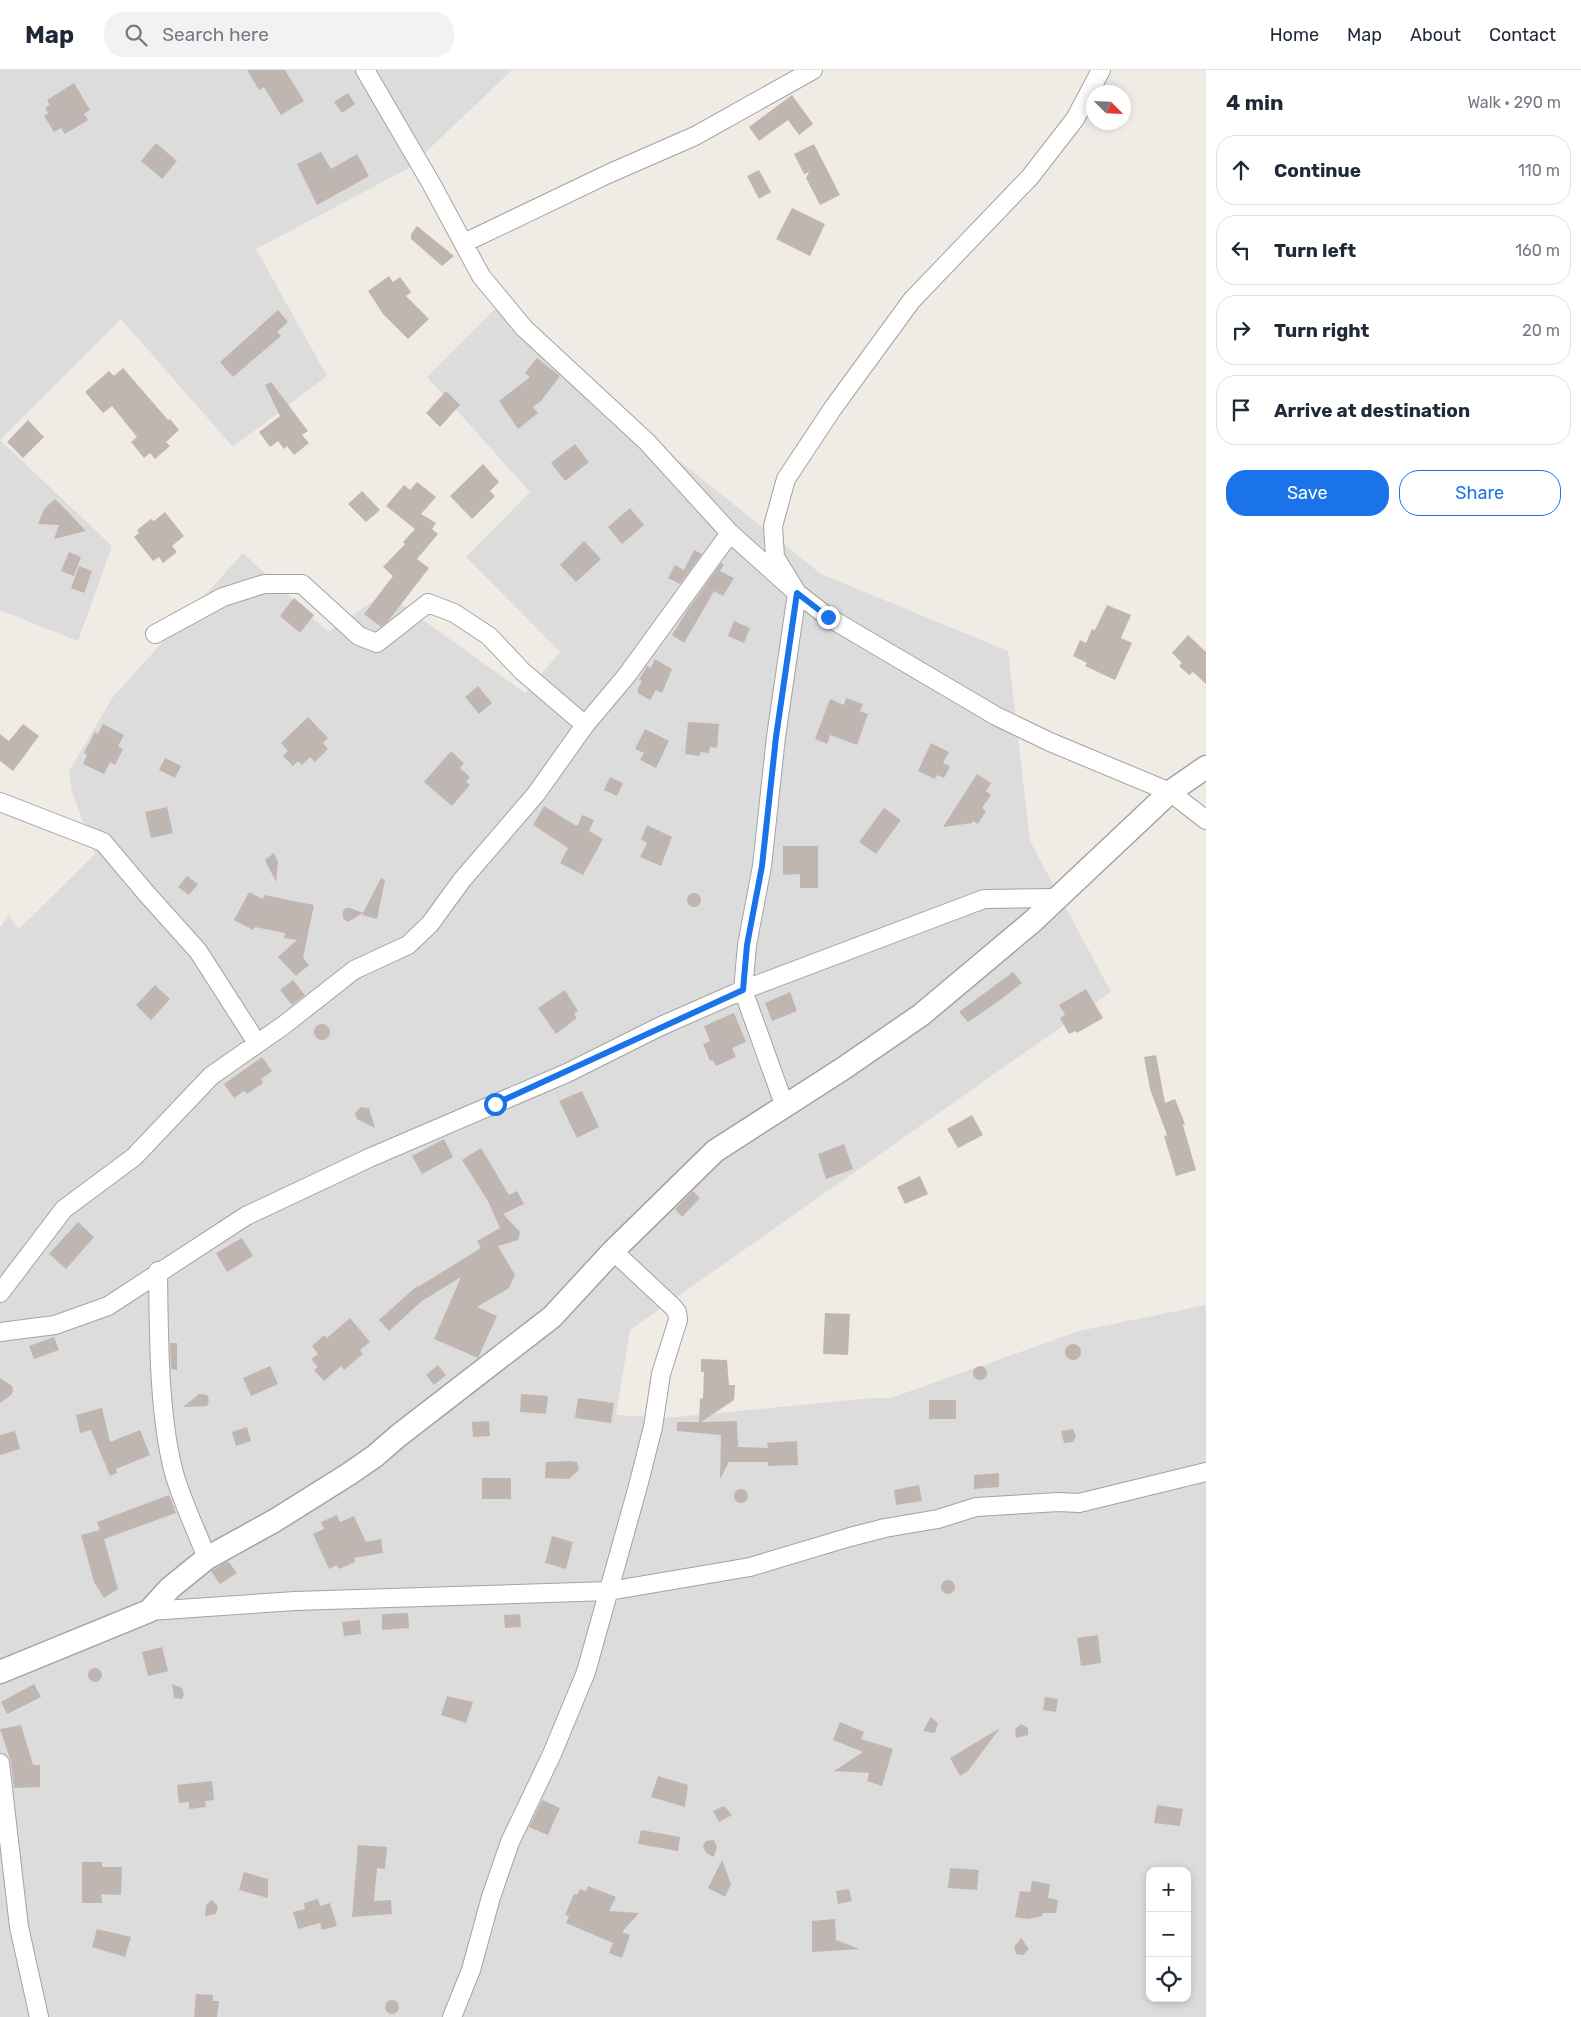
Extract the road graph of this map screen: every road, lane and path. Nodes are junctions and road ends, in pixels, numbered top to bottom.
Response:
1 (365, 70) edge
2 (813, 70) edge
3 (1100, 70) edge
4 (464, 243) junction
5 (730, 533) junction
6 (797, 593) junction
7 (155, 634) dead end
8 (585, 725) junction
9 (1206, 767) edge
10 (1170, 792) junction
11 (0, 802) edge
12 (1206, 820) edge
13 (1056, 898) junction
14 (743, 990) junction
15 (257, 1043) junction
16 (785, 1107) junction
17 (613, 1251) junction
18 (158, 1271) junction
19 (0, 1293) edge
20 (0, 1332) edge
21 (1206, 1472) edge
22 (207, 1558) junction
23 (609, 1591) junction
24 (149, 1611) junction
25 (0, 1672) edge
26 (0, 1763) edge
27 (39, 2017) edge
28 (452, 2017) edge

1 - 4 street
2 - 4 street
3 - 6 street
4 - 5 street
5 - 6 street
5 - 8 street
6 - 10 street
6 - 14 street
7 - 8 street
8 - 15 street
9 - 10 street
10 - 12 street
10 - 13 street
11 - 15 street
13 - 14 street
13 - 16 street
14 - 16 street
14 - 18 street
15 - 19 street
16 - 17 street
17 - 22 street
17 - 23 street
18 - 20 street
18 - 22 street
21 - 23 street
22 - 24 street
23 - 24 street
23 - 28 street
24 - 25 street
26 - 27 street

